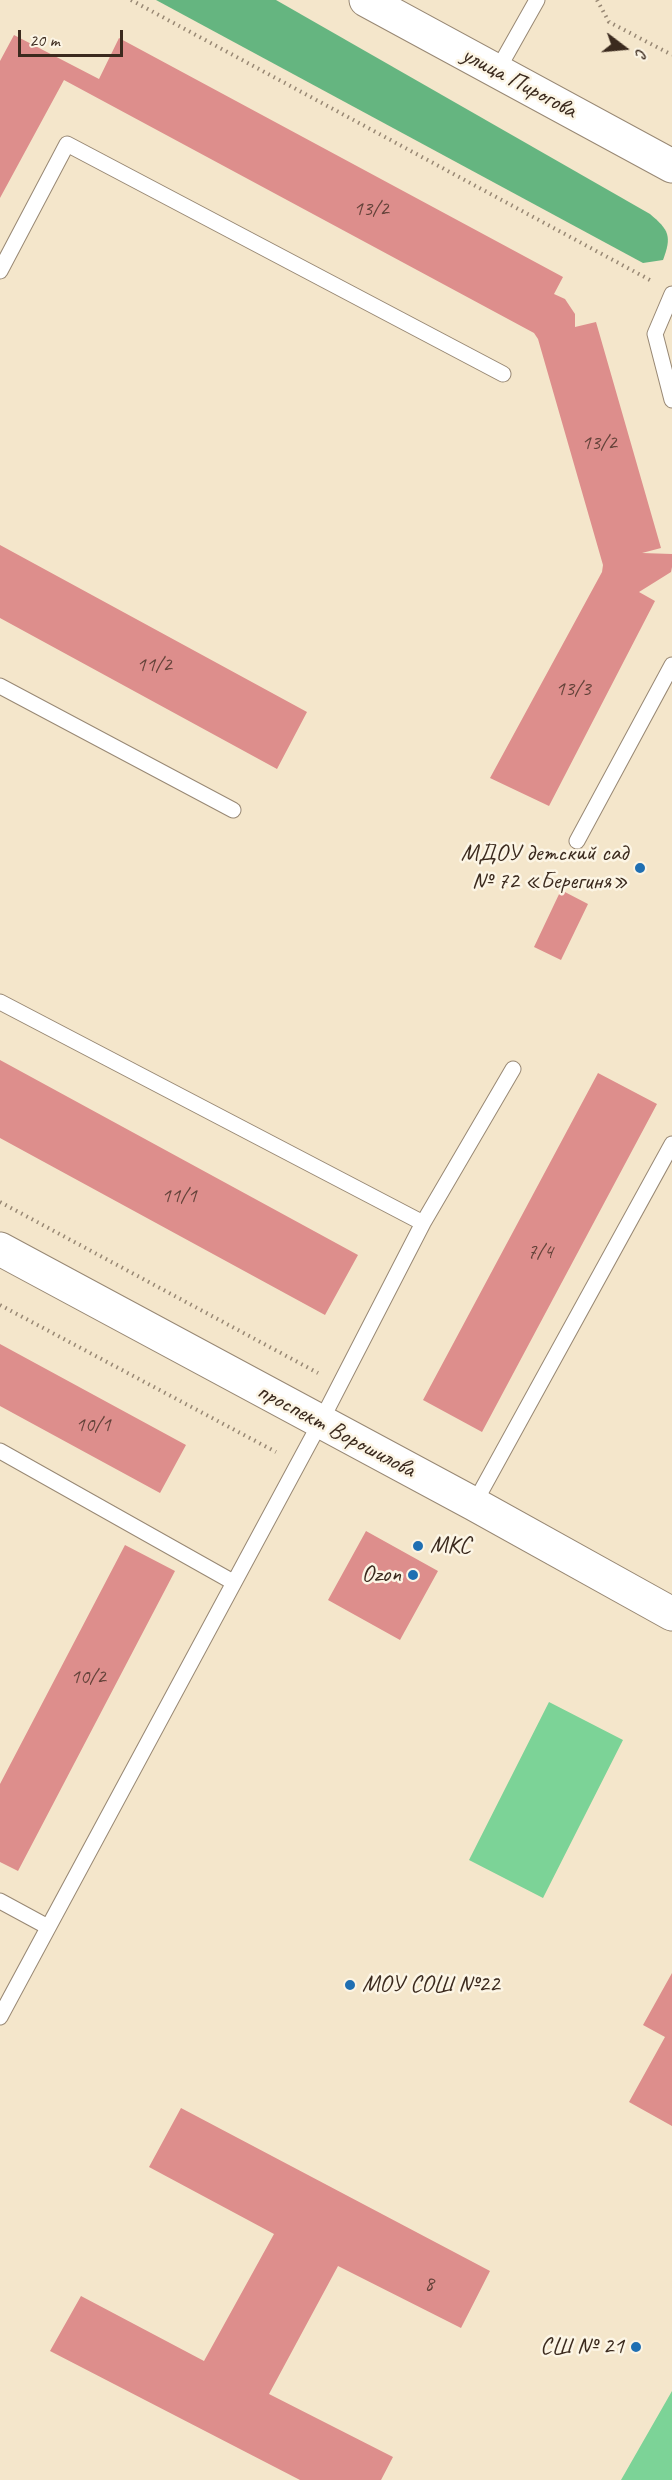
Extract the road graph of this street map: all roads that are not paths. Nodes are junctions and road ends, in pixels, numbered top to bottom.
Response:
1 (366, 0) edge
2 (537, 0) edge
3 (497, 71) junction
4 (672, 166) edge
5 (0, 271) edge
6 (672, 294) edge
7 (503, 374) dead end
8 (672, 400) edge
9 (672, 665) edge
10 (0, 686) edge
11 (233, 810) dead end
12 (577, 841) dead end
13 (0, 1002) edge
14 (513, 1069) dead end
15 (672, 1144) edge
16 (423, 1223) junction
17 (0, 1250) edge
18 (320, 1423) junction
19 (0, 1451) edge
20 (474, 1504) junction
21 (233, 1582) junction
22 (672, 1614) edge
23 (0, 1901) edge
24 (48, 1927) junction
25 (0, 2017) edge

1 - 3 street, улица Пирогова
2 - 3 lane
3 - 4 street, улица Пирогова
5 - 7 lane
6 - 8 lane
9 - 12 lane
10 - 11 lane
13 - 16 lane
14 - 16 lane
15 - 20 lane
16 - 18 lane
17 - 18 street, проспект Ворошилова
18 - 20 street, проспект Ворошилова
18 - 21 lane
19 - 21 lane
20 - 22 street, проспект Ворошилова
21 - 24 lane
23 - 24 lane
24 - 25 lane

